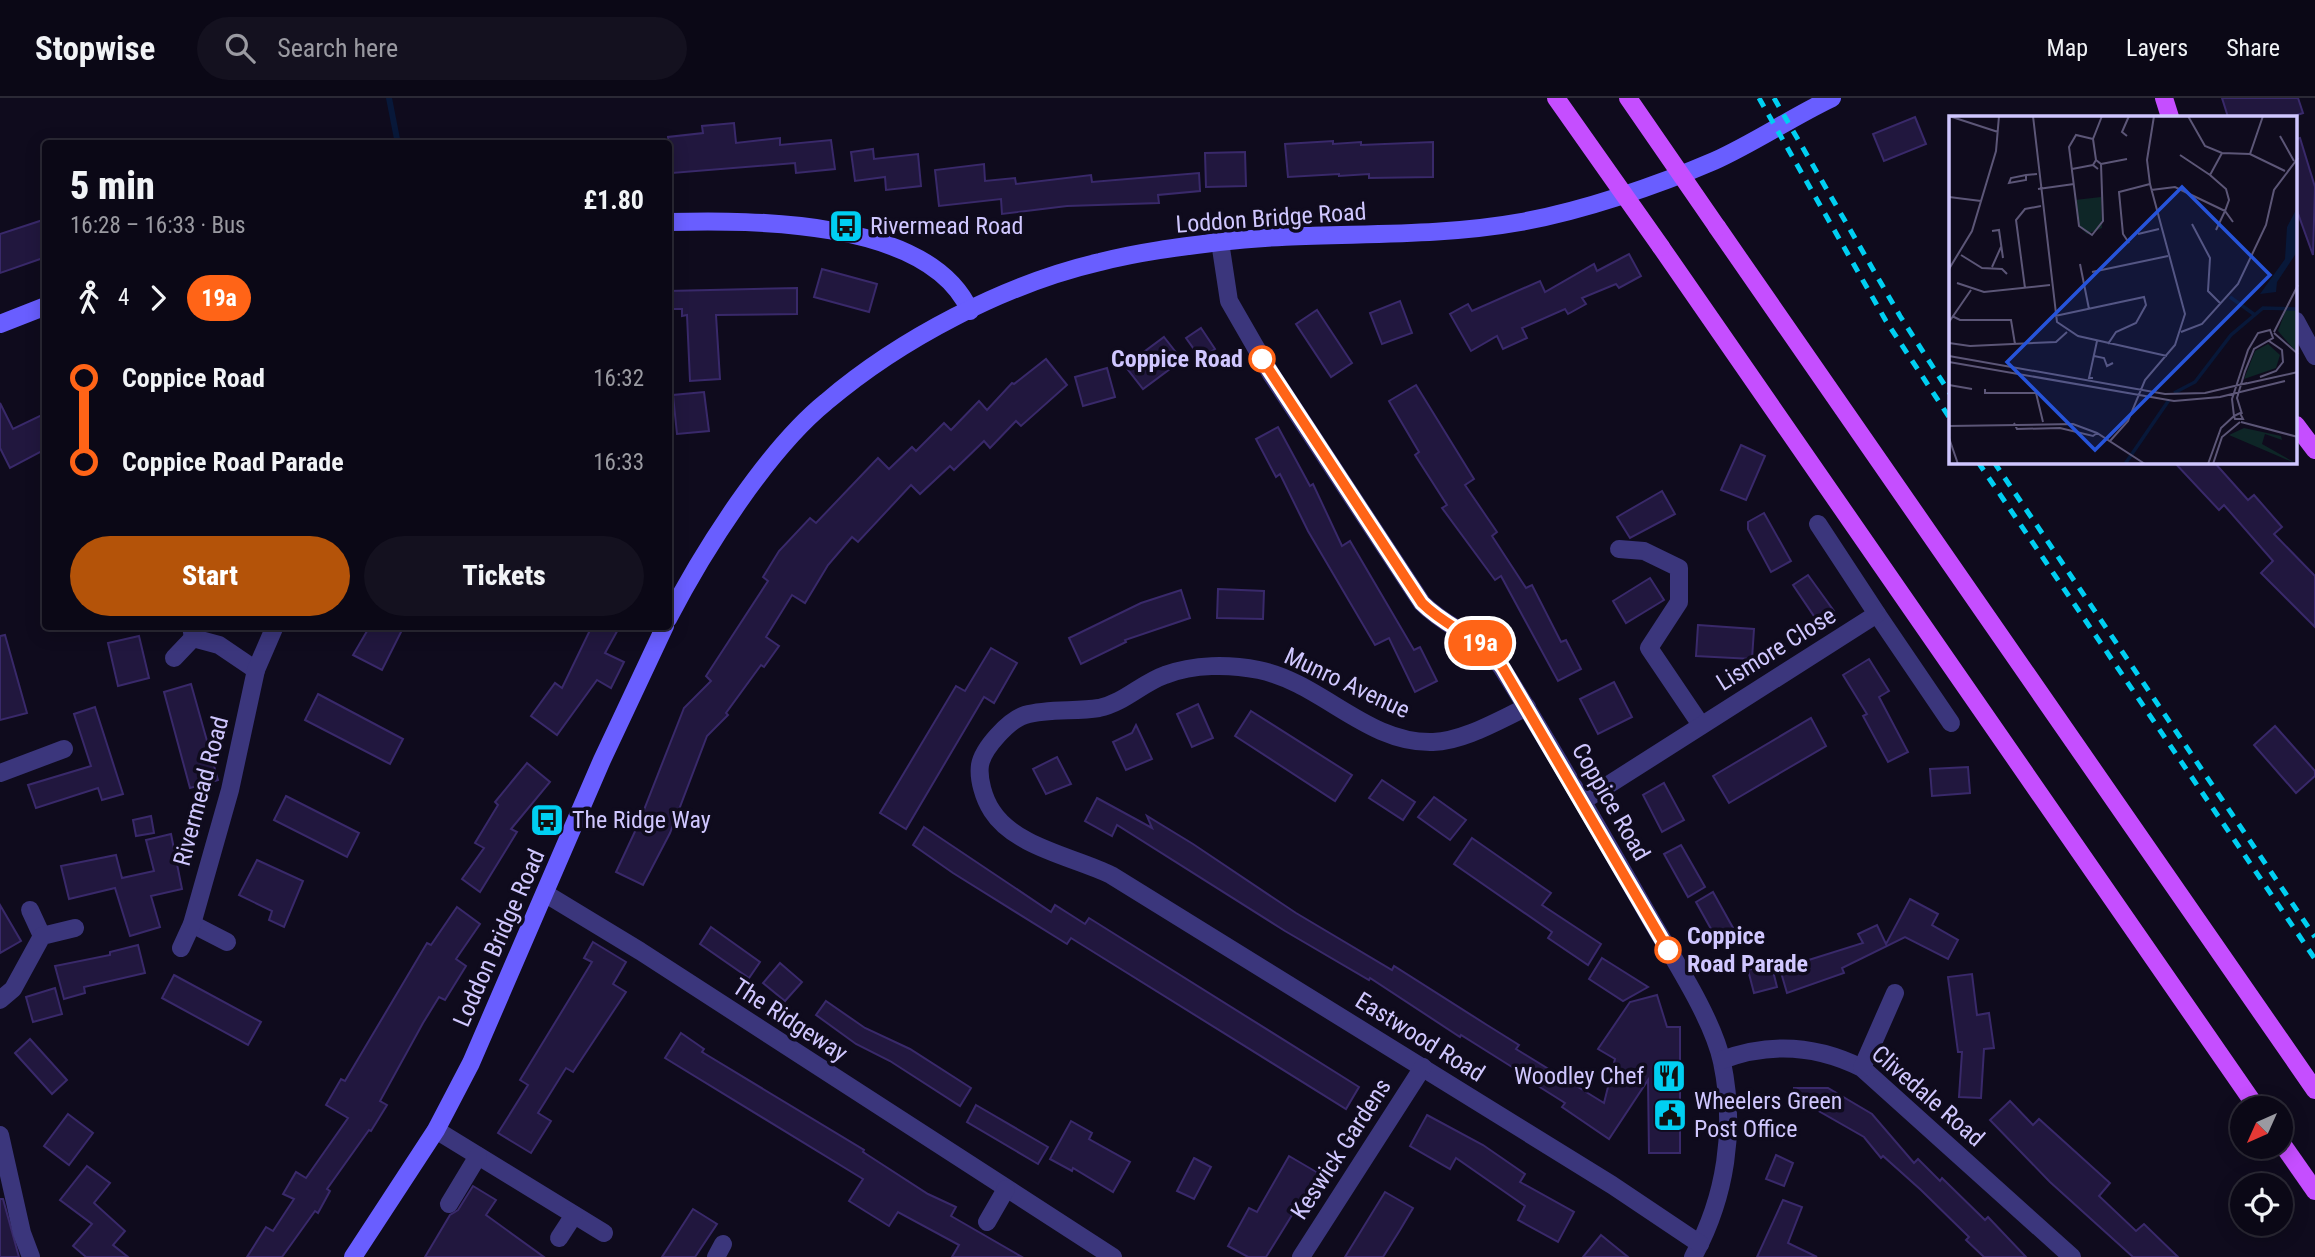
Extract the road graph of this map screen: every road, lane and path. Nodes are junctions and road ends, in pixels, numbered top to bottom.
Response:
1 (1556, 98) edge
2 (1628, 98) edge
3 (1832, 98) edge
4 (2164, 98) edge
5 (2169, 116) edge
6 (672, 222) edge
7 (1220, 242) junction
8 (42, 308) edge
9 (970, 311) junction
10 (0, 324) edge
11 (2298, 325) edge
12 (2315, 356) edge
13 (2298, 428) edge
14 (2315, 450) edge
15 (1818, 524) dead end
16 (1619, 549) dead end
17 (672, 612) edge
18 (1877, 614) junction
19 (273, 630) edge
20 (663, 630) edge
21 (192, 633) edge
22 (174, 659) dead end
23 (256, 670) junction
24 (1527, 707) junction
25 (1951, 723) dead end
26 (1701, 725) junction
27 (64, 750) dead end
28 (0, 772) edge
29 (1583, 801) junction
30 (1111, 875) joint
31 (546, 894) junction
32 (30, 910) dead end
33 (192, 924) junction
34 (75, 928) dead end
35 (42, 936) junction
36 (227, 942) dead end
37 (181, 948) dead end
38 (1895, 993) dead end
39 (0, 1000) edge
40 (1722, 1060) junction
41 (1423, 1067) junction
42 (1862, 1068) junction
43 (2315, 1090) edge
44 (2249, 1096) edge
45 (436, 1130) junction
46 (0, 1135) edge
47 (478, 1156) junction
48 (2293, 1159) edge
49 (1006, 1189) junction
50 (2315, 1191) edge
51 (449, 1204) dead end
52 (574, 1215) junction
53 (987, 1222) dead end
54 (604, 1233) dead end
55 (559, 1238) dead end
56 (1697, 1250) edge
57 (31, 1257) edge
58 (353, 1257) edge
59 (1113, 1257) edge
60 (1301, 1257) edge
61 (2071, 1257) edge

1 - 44 main road, bridge
2 - 43 main road, bridge
3 - 7 street, Loddon Bridge Road
4 - 5 main road
6 - 9 street
7 - 9 street, Loddon Bridge Road
7 - 24 street, Coppice Road
8 - 10 street
9 - 17 street, Loddon Bridge Road
11 - 12 street
13 - 14 main road
15 - 18 street, Lismore Close
16 - 26 street, Lismore Close
18 - 25 street, Lismore Close
18 - 26 street, Lismore Close
19 - 23 street, Rivermead Road
20 - 31 street, Loddon Bridge Road
21 - 22 street
21 - 23 street
23 - 33 street, Rivermead Road
24 - 29 street, Coppice Road
24 - 30 street, Munro Avenue
26 - 29 street, Lismore Close
27 - 28 street
29 - 40 street, Coppice Road
30 - 41 street, Eastwood Road
31 - 45 street, Loddon Bridge Road
31 - 49 street, The Ridgeway
32 - 35 street
33 - 36 street
33 - 37 street, Rivermead Road
34 - 35 street
35 - 39 street
38 - 42 street
40 - 42 street, Clivedale Road
40 - 56 street, Coppice Road
41 - 56 street, Eastwood Road
41 - 60 street, Keswick Gardens
42 - 61 street, Clivedale Road
45 - 47 street
45 - 58 street, Loddon Bridge Road
46 - 57 street
47 - 51 street
47 - 52 street
48 - 50 main road
49 - 53 street
49 - 59 street, The Ridgeway
52 - 54 street
52 - 55 street

